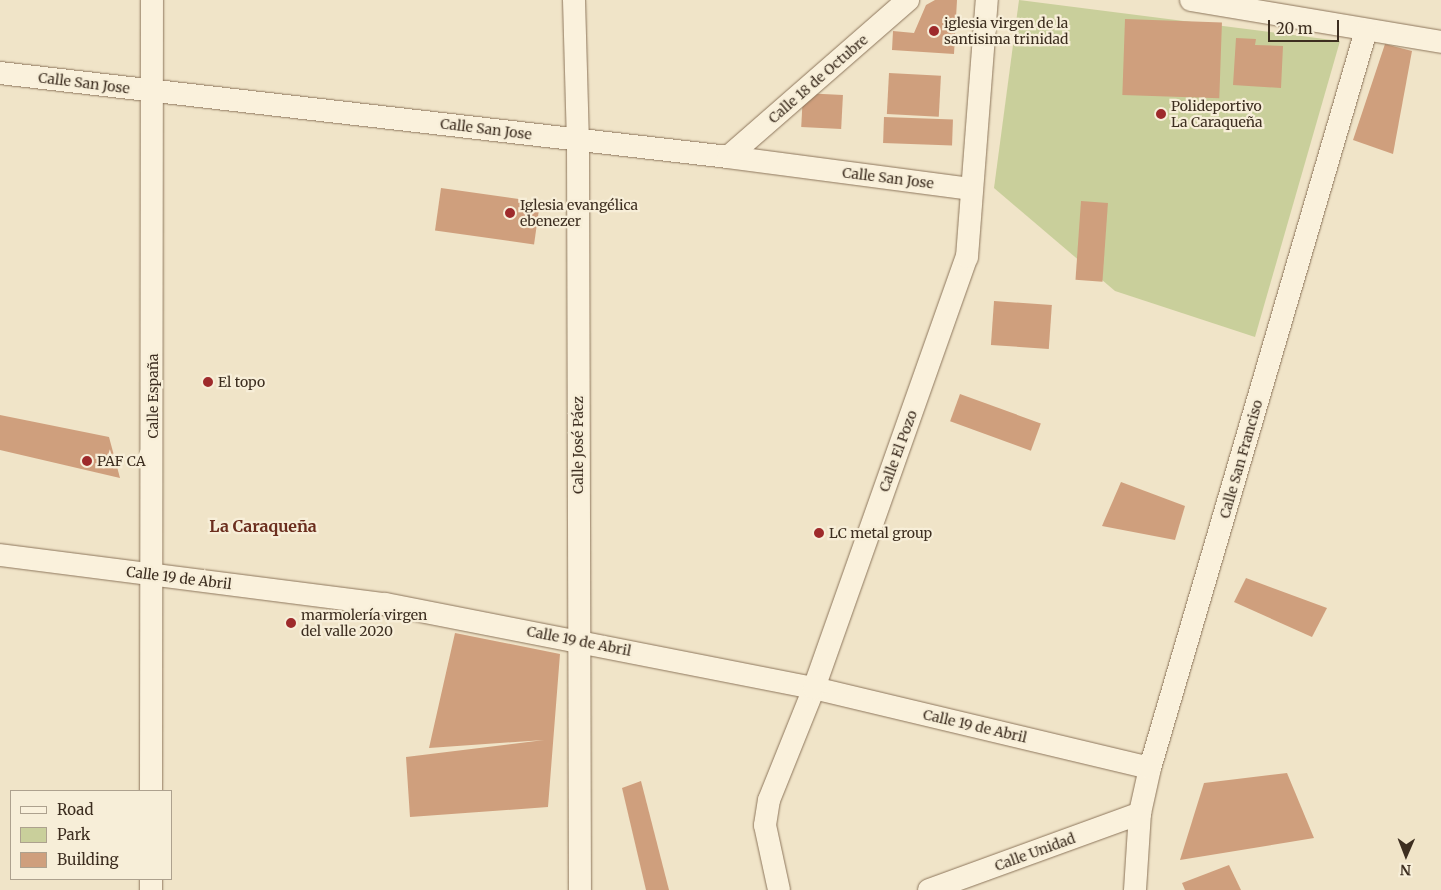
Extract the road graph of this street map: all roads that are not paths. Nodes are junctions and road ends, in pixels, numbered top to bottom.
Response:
1 (152, 0) edge
2 (574, 0) edge
3 (908, 0) edge
4 (987, 0) edge
5 (1191, 0) edge
6 (1366, 31) junction
7 (1441, 42) edge
8 (0, 73) edge
9 (153, 91) junction
10 (578, 140) junction
11 (728, 157) junction
12 (972, 189) junction
13 (0, 555) edge
14 (153, 576) junction
15 (579, 640) junction
16 (814, 688) junction
17 (1150, 768) junction
18 (151, 790) edge
19 (1140, 813) junction
20 (580, 890) edge
21 (779, 890) edge
22 (930, 890) edge
23 (1135, 890) edge

1 - 9 street, Calle España
2 - 10 street, Calle José Páez
3 - 11 street, Calle 18 de Octubre
4 - 12 street, Calle El Pozo
5 - 6 street
6 - 7 street
6 - 17 street, Calle San Franciso
8 - 9 street, Calle San Jose
9 - 10 street, Calle San Jose
9 - 14 street, Calle España
10 - 11 street, Calle San Jose
10 - 15 street, Calle José Páez
11 - 12 street, Calle San Jose
12 - 16 street, Calle El Pozo
13 - 14 street, Calle 19 de Abril
14 - 15 street, Calle 19 de Abril
14 - 18 street, Calle España
15 - 16 street, Calle 19 de Abril
15 - 20 street, Calle José Páez
16 - 17 street, Calle 19 de Abril
16 - 21 street, Calle El Pozo
17 - 19 street, Calle San Franciso
19 - 22 street, Calle Unidad
19 - 23 street, Calle San Franciso

